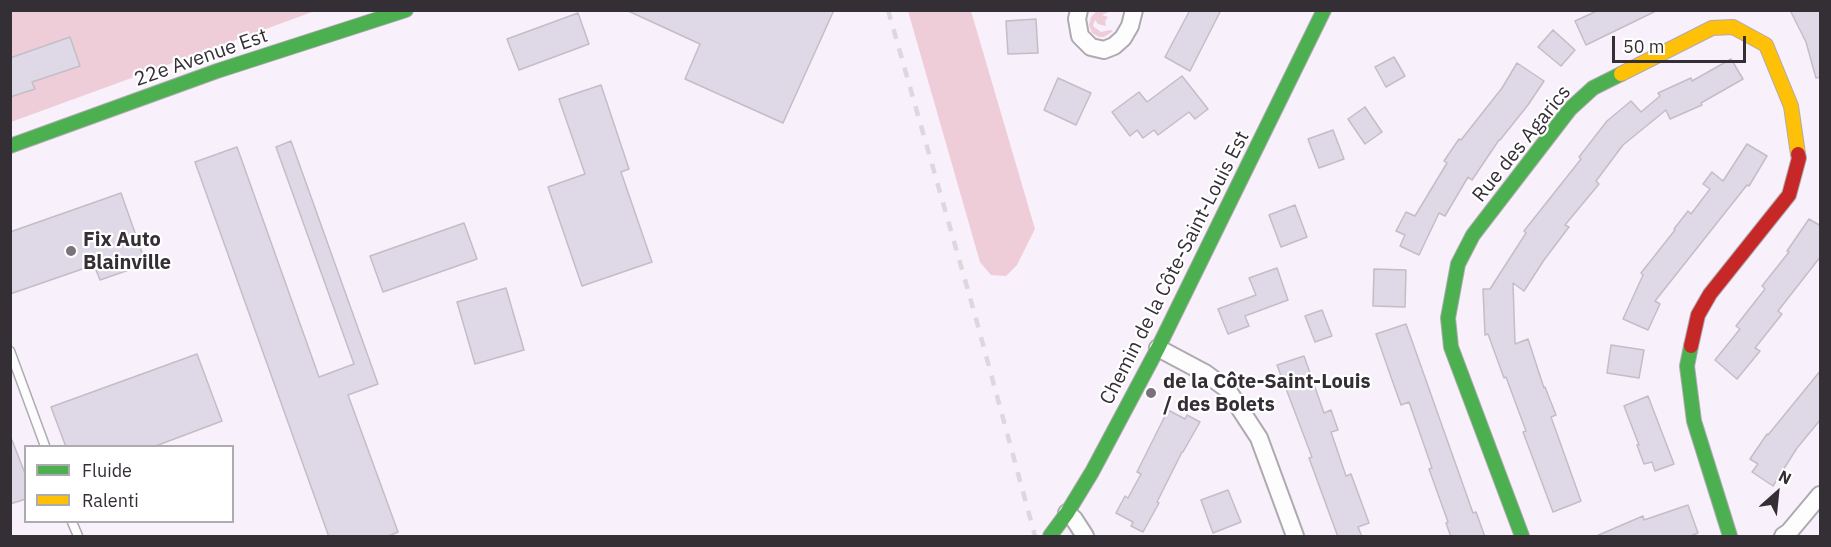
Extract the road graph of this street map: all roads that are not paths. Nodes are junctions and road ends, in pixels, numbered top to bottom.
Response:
1 (406, 10) edge
2 (1080, 10) edge
3 (1134, 10) edge
4 (1324, 10) edge
5 (10, 146) edge
6 (1158, 348) junction
7 (10, 351) edge
8 (44, 445) edge
9 (1821, 495) edge
10 (1067, 513) junction
11 (72, 523) edge
12 (1786, 534) edge
13 (78, 537) edge
14 (1050, 537) edge
15 (1085, 537) edge
16 (1295, 537) edge
17 (1522, 537) edge
18 (1730, 537) edge

1 - 5 street, 22e Avenue Est
2 - 3 street
4 - 6 street, Chemin de la Côte-Saint-Louis Est
6 - 10 street, Chemin de la Côte-Saint-Louis Est
6 - 16 street
7 - 8 lane
9 - 12 street
10 - 14 street, Chemin de la Côte-Saint-Louis Est
10 - 15 street
11 - 13 lane
17 - 18 street, Rue des Agarics

